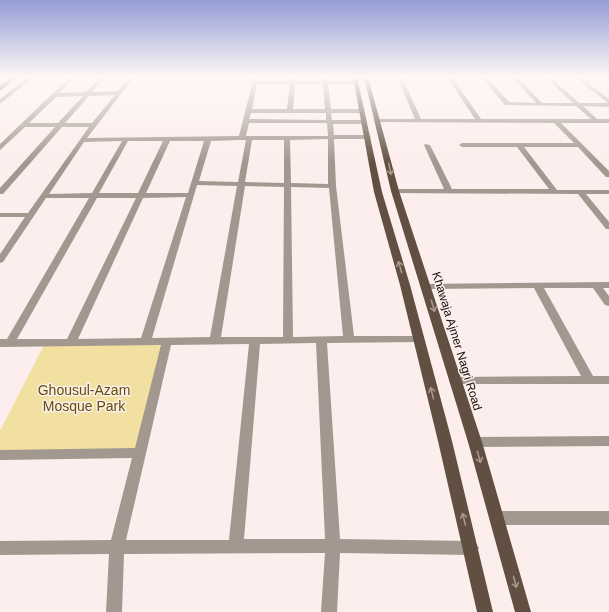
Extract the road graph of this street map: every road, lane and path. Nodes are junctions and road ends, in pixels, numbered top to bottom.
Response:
1 (578, 105) edge
2 (43, 106) edge
3 (78, 106) edge
4 (109, 106) edge
5 (249, 106) edge
6 (290, 106) edge
7 (328, 106) edge
8 (361, 106) edge
9 (373, 106) edge
10 (412, 106) edge
11 (468, 106) edge
12 (248, 111) junction
13 (290, 111) junction
14 (328, 111) junction
15 (363, 117) junction
16 (246, 121) junction
17 (329, 121) junction
18 (377, 121) junction
19 (419, 121) junction
20 (479, 121) junction
21 (556, 121) junction
22 (596, 121) junction
23 (609, 121) edge
24 (23, 125) junction
25 (60, 125) junction
26 (94, 125) junction
27 (368, 137) junction
28 (331, 138) junction
29 (208, 139) junction
30 (245, 139) junction
31 (287, 139) junction
32 (82, 140) junction
33 (126, 140) junction
34 (168, 140) junction
35 (3, 142) edge
36 (427, 145) dead end
37 (462, 145) dead end
38 (519, 145) junction
39 (579, 145) junction
40 (0, 148) edge
41 (371, 150) junction
42 (385, 150) junction
43 (609, 175) edge
44 (194, 183) junction
45 (241, 184) junction
46 (287, 185) junction
47 (332, 186) junction
48 (395, 191) junction
49 (449, 191) junction
50 (0, 192) edge
51 (555, 192) junction
52 (580, 192) junction
53 (609, 192) edge
54 (94, 195) junction
55 (141, 195) junction
56 (191, 195) junction
57 (44, 196) junction
58 (0, 215) edge
59 (30, 215) junction
60 (609, 227) edge
61 (0, 260) edge
62 (537, 285) junction
63 (596, 285) junction
64 (609, 285) edge
65 (426, 286) junction
66 (609, 303) edge
67 (419, 339) junction
68 (255, 340) junction
69 (288, 340) junction
70 (321, 340) junction
71 (349, 340) junction
72 (167, 341) junction
73 (215, 341) junction
74 (71, 342) junction
75 (145, 342) junction
76 (5, 343) edge
77 (589, 380) junction
78 (609, 380) edge
79 (455, 381) junction
80 (609, 441) edge
81 (475, 442) junction
82 (140, 453) junction
83 (0, 454) edge
84 (497, 518) junction
85 (609, 518) edge
86 (236, 546) junction
87 (333, 546) junction
88 (117, 547) junction
89 (0, 548) edge
90 (471, 548) junction
91 (114, 612) edge
92 (329, 612) edge
93 (485, 612) edge
94 (523, 612) edge

1 - 22 street
2 - 24 street
3 - 25 street
4 - 26 street
5 - 12 street
6 - 13 street
7 - 14 street
8 - 15 main road
9 - 18 main road, Khawaja Ajmer Nagri Road
10 - 19 street
11 - 20 street
12 - 13 street
12 - 16 street
13 - 14 street
14 - 15 street
14 - 17 street
15 - 17 street
15 - 27 main road
16 - 17 street
16 - 30 street
17 - 28 street
18 - 19 street
18 - 42 main road, Khawaja Ajmer Nagri Road
19 - 20 street
20 - 21 street
21 - 22 street
21 - 39 street
22 - 23 street
24 - 25 street
24 - 35 street
25 - 26 street
25 - 50 street
26 - 32 street
27 - 28 street
27 - 41 main road
28 - 31 street
28 - 47 street
29 - 30 street
29 - 34 street
29 - 44 street
30 - 31 street
30 - 45 street
31 - 46 street
32 - 33 street
32 - 57 street
33 - 34 street
33 - 54 street
34 - 55 street
35 - 40 street
36 - 49 street
37 - 38 street
38 - 39 street
38 - 51 street
39 - 43 street
41 - 42 main road
67 -> 41 main road
42 -> 48 main road, Khawaja Ajmer Nagri Road
44 - 45 street
44 - 56 street
45 - 46 street
45 - 73 street
46 - 47 street
46 - 69 street
47 - 71 street
48 - 49 street
48 - 65 main road, Khawaja Ajmer Nagri Road
49 - 51 street
51 - 52 street
52 - 53 street
52 - 60 street
54 - 55 street
54 - 57 street
54 - 76 street
55 - 56 street
55 - 74 street
56 - 75 street
57 - 59 street
58 - 59 street
59 - 61 street
62 - 63 street
62 - 65 street
62 - 77 street
63 - 64 street
63 - 66 street
65 -> 79 main road, Khawaja Ajmer Nagri Road
67 - 71 street
90 -> 67 main road
68 - 69 street
68 - 73 street
68 - 86 street
69 - 70 street
70 - 71 street
70 - 87 street
72 - 73 street
72 - 75 street
72 - 82 street
74 - 75 street
74 - 76 street
77 - 78 street
77 - 79 street
79 - 81 main road, Khawaja Ajmer Nagri Road
80 - 81 street
81 -> 84 main road, Khawaja Ajmer Nagri Road
82 - 83 street
82 - 88 street
84 - 85 street
84 -> 94 main road, Khawaja Ajmer Nagri Road
86 - 87 street
86 - 88 street
87 - 90 street
87 - 92 street
88 - 89 street
88 - 91 street
90 - 93 main road

